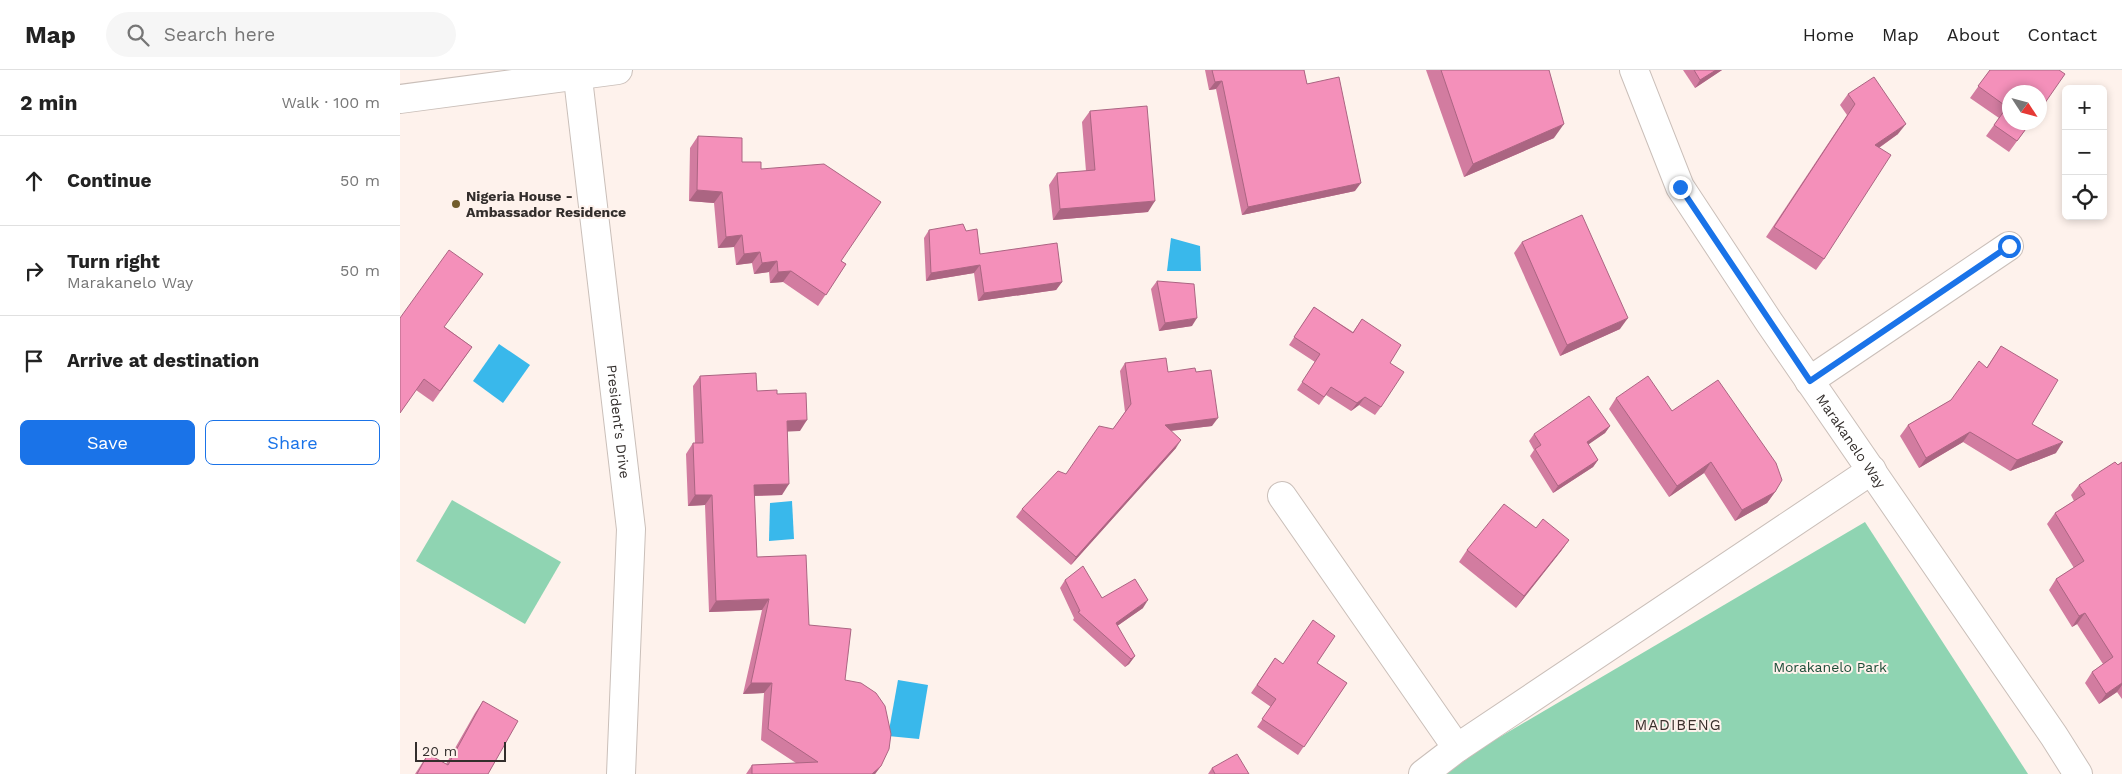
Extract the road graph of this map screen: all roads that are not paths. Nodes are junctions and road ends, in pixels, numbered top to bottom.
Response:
1 (618, 70) edge
2 (1634, 70) edge
3 (577, 74) edge
4 (400, 99) edge
5 (2009, 246) dead end
6 (1810, 381) junction
7 (1872, 470) junction
8 (1282, 496) dead end
9 (1457, 748) junction
10 (621, 774) edge
11 (1423, 774) edge
12 (2078, 774) edge

1 - 3 street
2 - 6 street, Marakanelo Way
3 - 4 street
3 - 10 street, President's Drive
5 - 6 street
6 - 7 street, Marakanelo Way
7 - 9 street
7 - 12 street, Marakanelo Way
8 - 9 street
9 - 11 street

